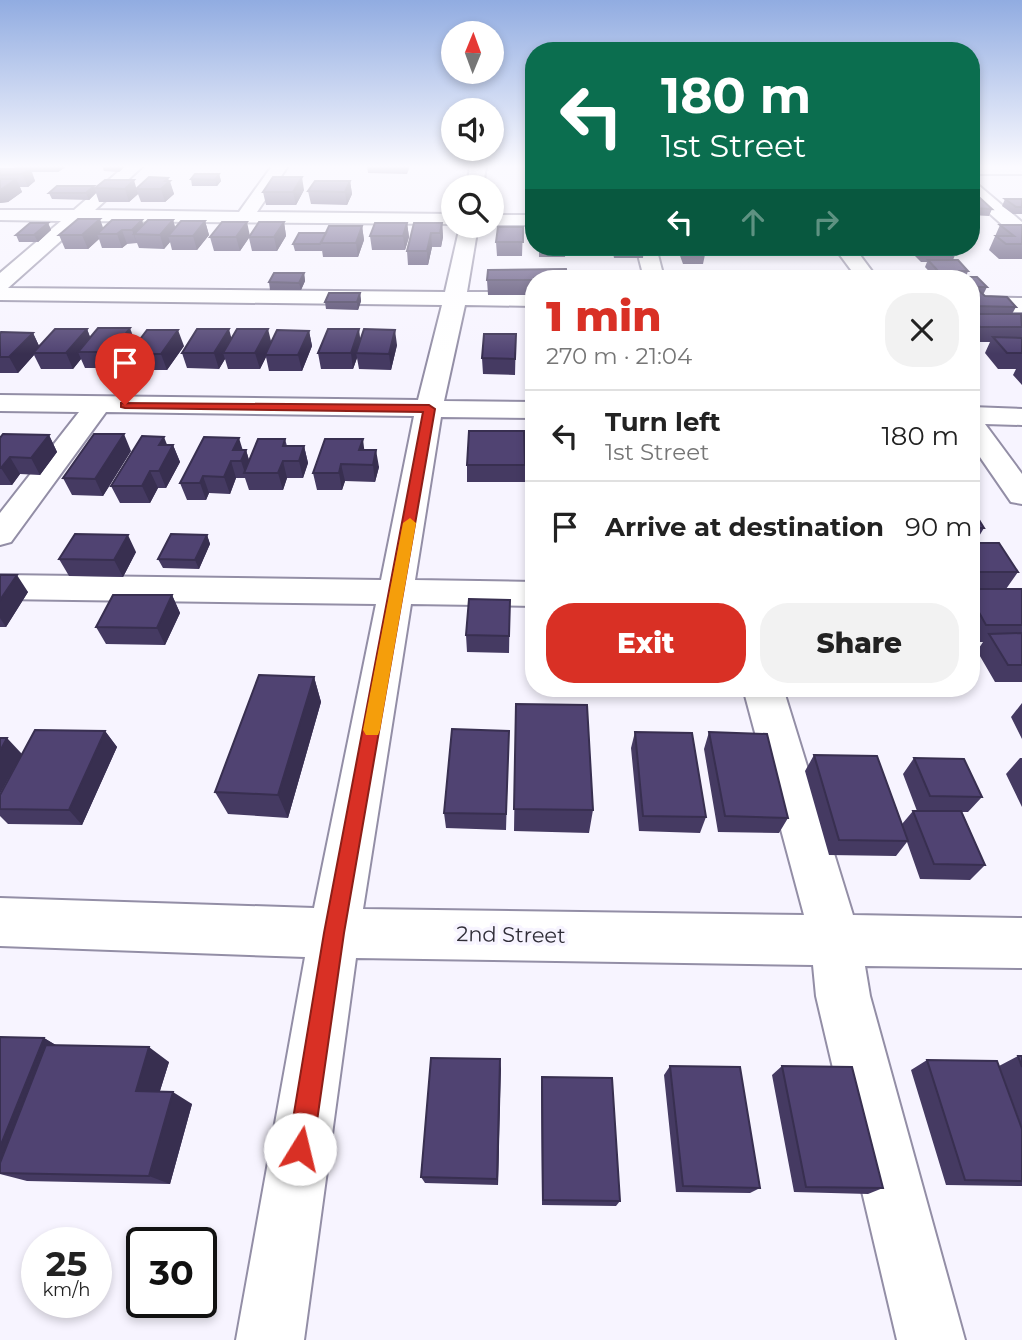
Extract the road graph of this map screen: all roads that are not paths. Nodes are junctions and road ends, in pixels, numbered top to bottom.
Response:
1 (63, 229) edge
2 (467, 238) edge
3 (0, 284) edge
4 (0, 294) edge
5 (455, 298) junction
6 (525, 299) edge
7 (980, 304) edge
8 (1022, 305) edge
9 (0, 403) edge
10 (98, 405) junction
11 (429, 409) junction
12 (525, 410) edge
13 (980, 415) edge
14 (1022, 417) edge
15 (980, 437) edge
16 (1022, 495) edge
17 (0, 535) edge
18 (0, 587) edge
19 (398, 592) junction
20 (525, 594) edge
21 (766, 697) edge
22 (0, 922) edge
23 (334, 933) junction
24 (836, 941) junction
25 (1022, 943) edge
26 (270, 1340) edge
27 (931, 1340) edge

1 - 3 street
2 - 5 street
4 - 5 street
5 - 6 street
5 - 11 street
7 - 8 street
9 - 10 street
10 - 11 street
10 - 17 street
11 - 12 street
11 - 19 street
13 - 14 street
15 - 16 street
18 - 19 street
19 - 20 street
19 - 23 street
21 - 24 street
22 - 23 street, 2nd Street
23 - 24 street, 2nd Street
23 - 26 street
24 - 25 street, 2nd Street
24 - 27 street

